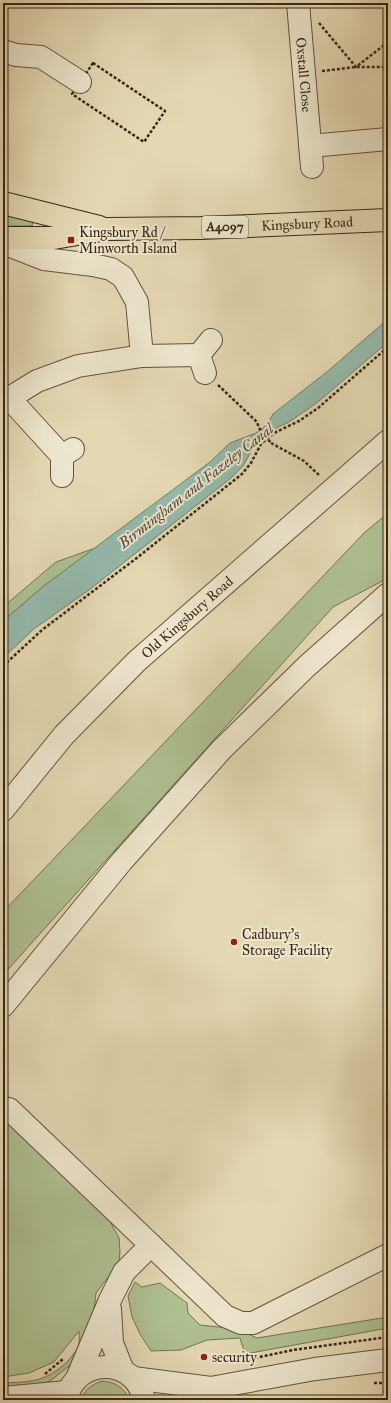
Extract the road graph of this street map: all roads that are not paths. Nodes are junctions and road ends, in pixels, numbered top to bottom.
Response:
1 (298, 3) edge
2 (3, 51) edge
3 (80, 82) road end
4 (388, 139) edge
5 (310, 146) junction
6 (312, 167) dead end
7 (3, 203) edge
8 (388, 220) edge
9 (107, 229) junction
10 (3, 238) edge
11 (3, 243) edge
12 (142, 356) junction
13 (205, 356) road end
14 (6, 400) edge
15 (388, 442) edge
16 (65, 460) dead end
17 (388, 594) edge
18 (3, 810) edge
19 (3, 1006) edge
20 (3, 1108) edge
21 (151, 1245) junction
22 (388, 1255) edge
23 (110, 1300) junction
24 (388, 1360) edge
25 (128, 1375) junction
26 (211, 1388) junction
27 (70, 1389) edge
28 (3, 1398) edge
29 (144, 1400) edge
30 (189, 1400) edge

1 - 5 street, Oxstall Close
2 - 3 street
4 - 5 street
5 - 6 street, Oxstall Close
7 - 9 main road, Kingsbury Road / A4097
8 - 9 main road, Kingsbury Road / A4097
9 - 10 main road, Kingsbury Road / A4097
11 - 12 street
12 - 13 street
12 - 14 street
14 - 16 street
15 - 18 street, Old Kingsbury Road
17 - 19 street
20 - 21 street
21 - 22 street
21 - 23 street
23 - 25 street
23 - 27 street
24 - 26 street
25 - 26 street
25 - 27 street
25 - 29 street
26 - 30 street
27 - 28 street

